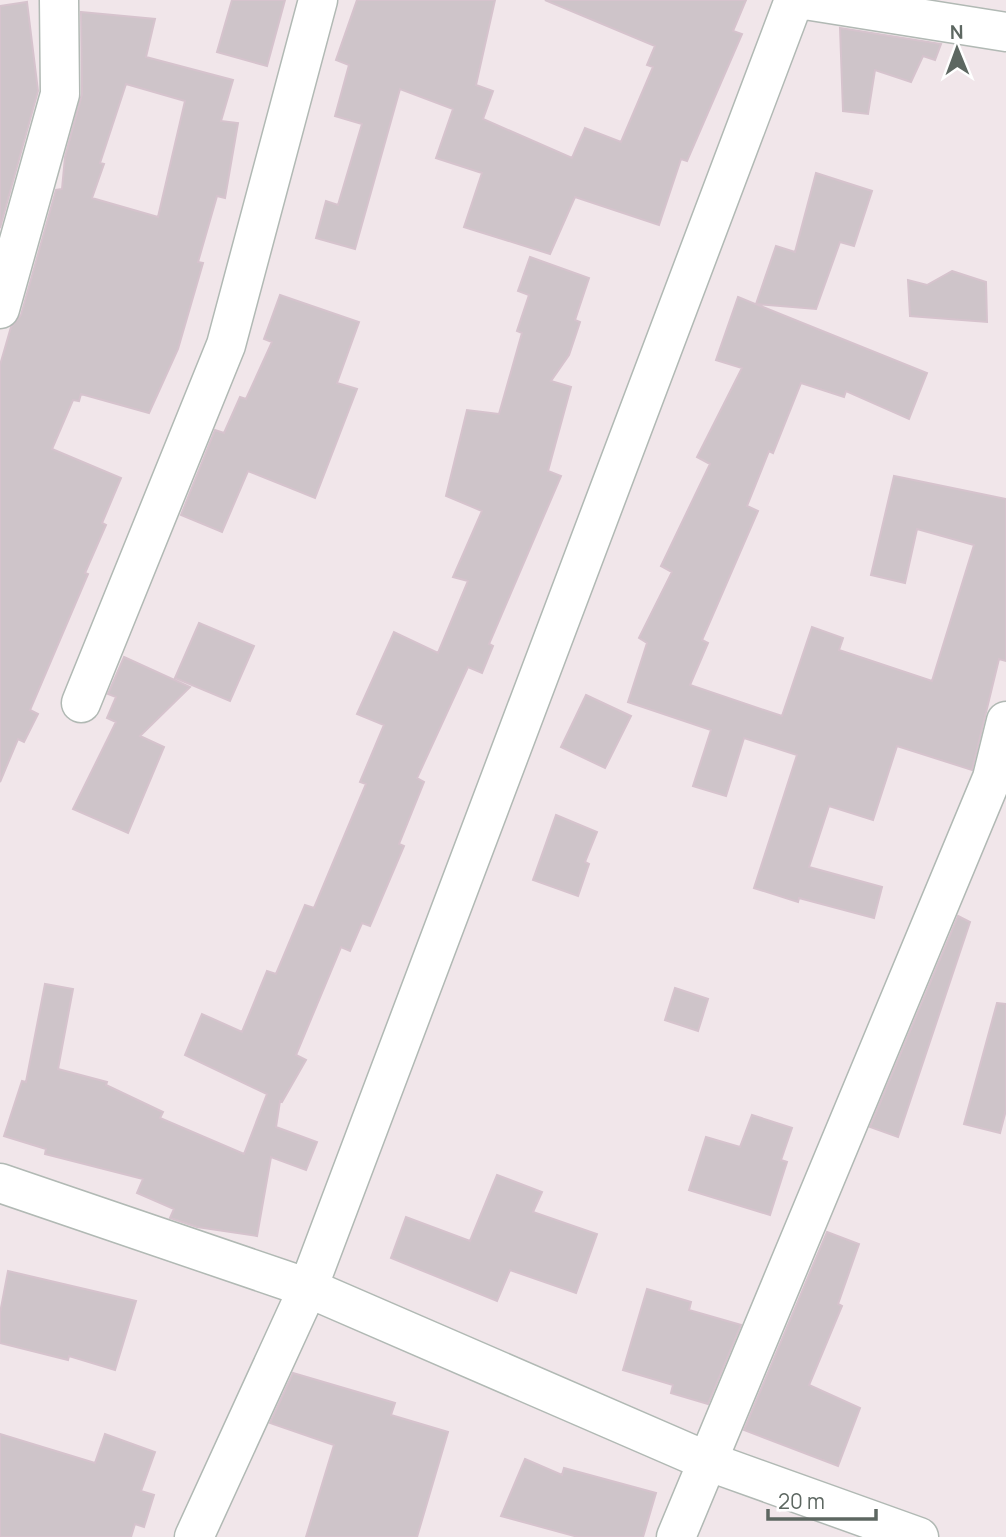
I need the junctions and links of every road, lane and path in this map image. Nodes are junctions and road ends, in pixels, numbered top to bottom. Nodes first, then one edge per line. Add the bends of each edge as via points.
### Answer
1 (59, 0) edge
2 (317, 0) edge
3 (794, 0) edge
4 (805, 0) edge
5 (1006, 32) edge
6 (0, 309) edge
7 (81, 703) dead end
8 (1006, 721) edge
9 (999, 780) edge
10 (0, 1183) edge
11 (308, 1288) junction
12 (707, 1461) junction
13 (194, 1537) edge
14 (676, 1537) edge
15 (919, 1537) edge

1 - 6 street via 60,94
2 - 7 street via 226,345
3 - 11 street
4 - 5 street
8 - 9 street
9 - 12 street
10 - 11 street
11 - 12 street
11 - 13 street
12 - 14 street
12 - 15 street

